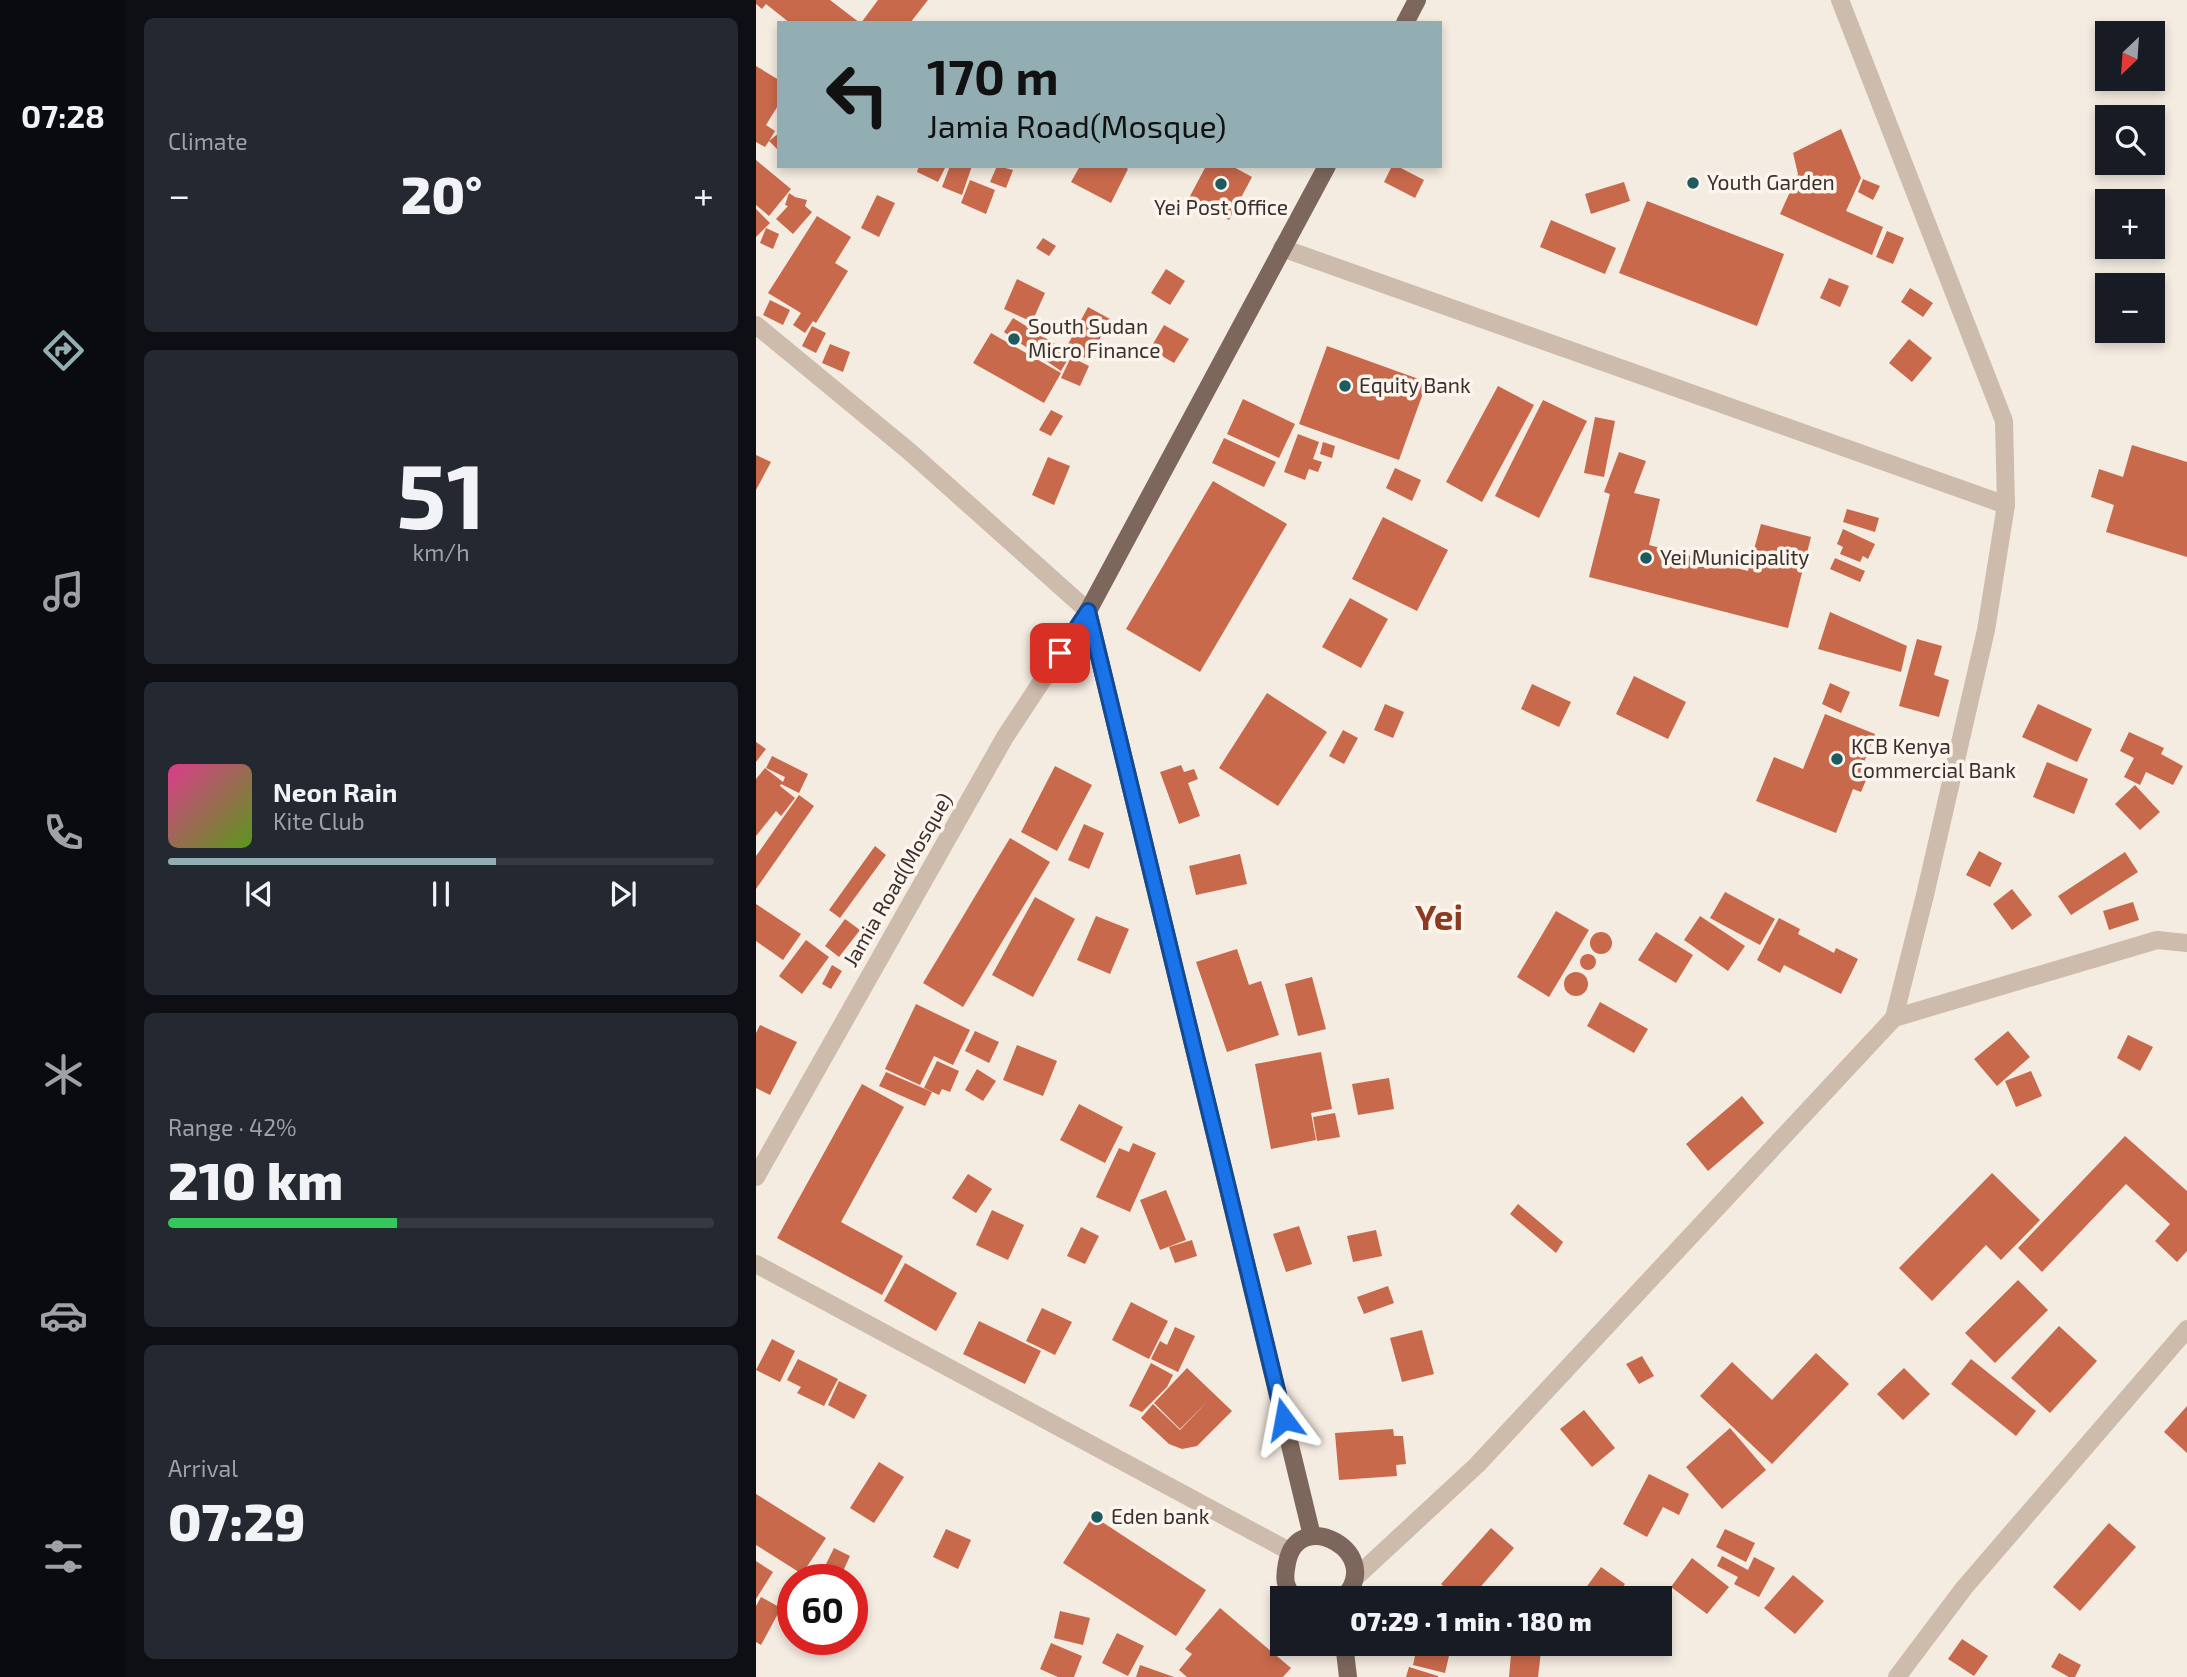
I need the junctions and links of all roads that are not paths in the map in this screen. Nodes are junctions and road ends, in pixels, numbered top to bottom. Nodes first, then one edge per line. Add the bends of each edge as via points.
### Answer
1 (1417, 0) edge
2 (1840, 0) edge
3 (1406, 21) edge
4 (1325, 168) edge
5 (1282, 248) junction
6 (756, 325) edge
7 (2006, 505) junction
8 (1088, 611) junction
9 (2187, 943) edge
10 (1894, 1018) junction
11 (756, 1177) edge
12 (756, 1265) edge
13 (2187, 1329) edge
14 (1312, 1536) junction
15 (1289, 1551) junction
16 (1354, 1579) junction
17 (1286, 1586) edge
18 (1351, 1586) edge
19 (1346, 1656) edge
20 (1348, 1677) edge
21 (1897, 1677) edge

1 - 3 main road
2 - 7 street via 2004,421
4 - 5 main road
5 - 7 street
5 - 8 main road
6 - 8 street via 910,452
7 - 10 street via 1986,629
8 - 11 street, Jamia Road(Mosque) via 1005,737
8 - 14 main road
9 - 10 street via 2157,940
10 - 16 street via 1478,1465
12 - 15 street
13 - 21 street via 1964,1588
14 - 15 main road
14 - 16 main road via 1339,1542 1349,1552
15 - 17 main road
16 - 18 main road
19 - 20 main road

